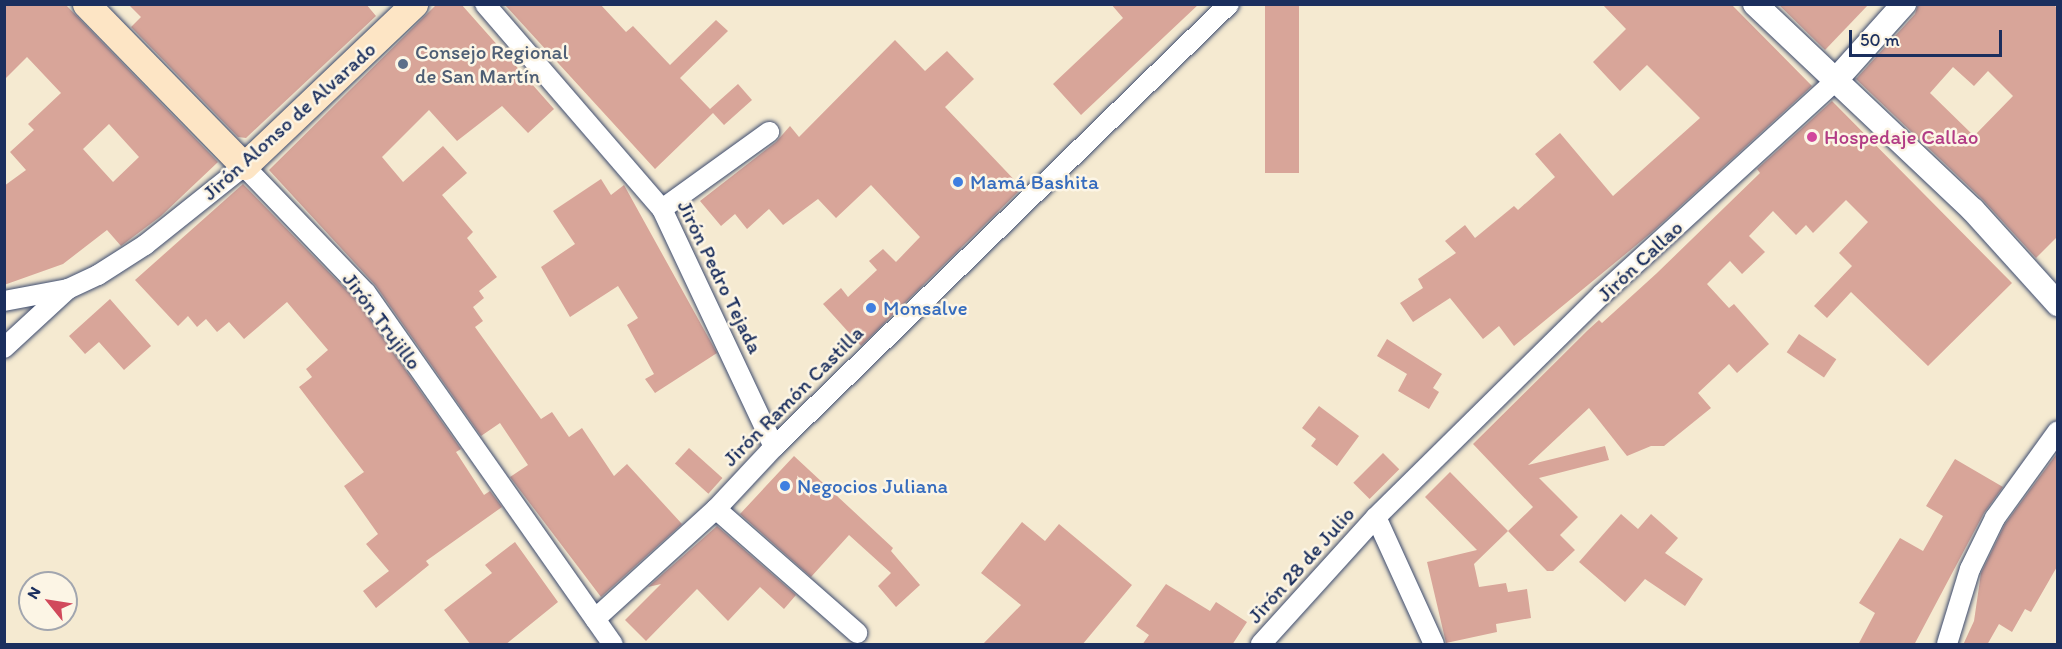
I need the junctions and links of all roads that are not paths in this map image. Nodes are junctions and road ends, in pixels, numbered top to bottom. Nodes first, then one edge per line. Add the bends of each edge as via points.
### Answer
1 (86, 4) edge
2 (414, 4) edge
3 (485, 4) edge
4 (1229, 4) edge
5 (1755, 4) edge
6 (1904, 4) edge
7 (1834, 82) junction
8 (769, 132) dead end
9 (244, 166) junction
10 (662, 209) junction
11 (68, 289) junction
12 (4, 301) edge
13 (2058, 304) edge
14 (4, 348) edge
15 (2058, 431) edge
16 (774, 447) junction
17 (716, 509) junction
18 (1376, 518) junction
19 (595, 619) junction
20 (857, 633) dead end
21 (613, 645) edge
22 (1261, 645) edge
23 (1434, 645) edge
24 (1947, 645) edge

1 - 9 main road, Jirón Trujillo
2 - 9 main road, Jirón Alonso de Alvarado
3 - 10 street, Jirón Pedro Tejada
4 - 16 street, Jirón Ramón Castilla
5 - 7 street
6 - 7 street, Jirón Callao
7 - 13 street via 1973,210
7 - 18 street, Jirón Callao via 1602,296
8 - 10 street
9 - 11 street, Jirón Alonso de Alvarado via 145,245
9 - 19 street, Jirón Trujillo via 366,294
10 - 16 street, Jirón Pedro Tejada
11 - 12 street, Jirón Alonso de Alvarado
11 - 14 street, Jirón Alonso de Alvarado
15 - 24 street via 1995,518 1970,570
16 - 17 street, Jirón Ramón Castilla
17 - 19 street, Jirón Ramón Castilla
17 - 20 street
18 - 22 street, Jirón 28 de Julio
18 - 23 street
19 - 21 street, Jirón Trujillo

